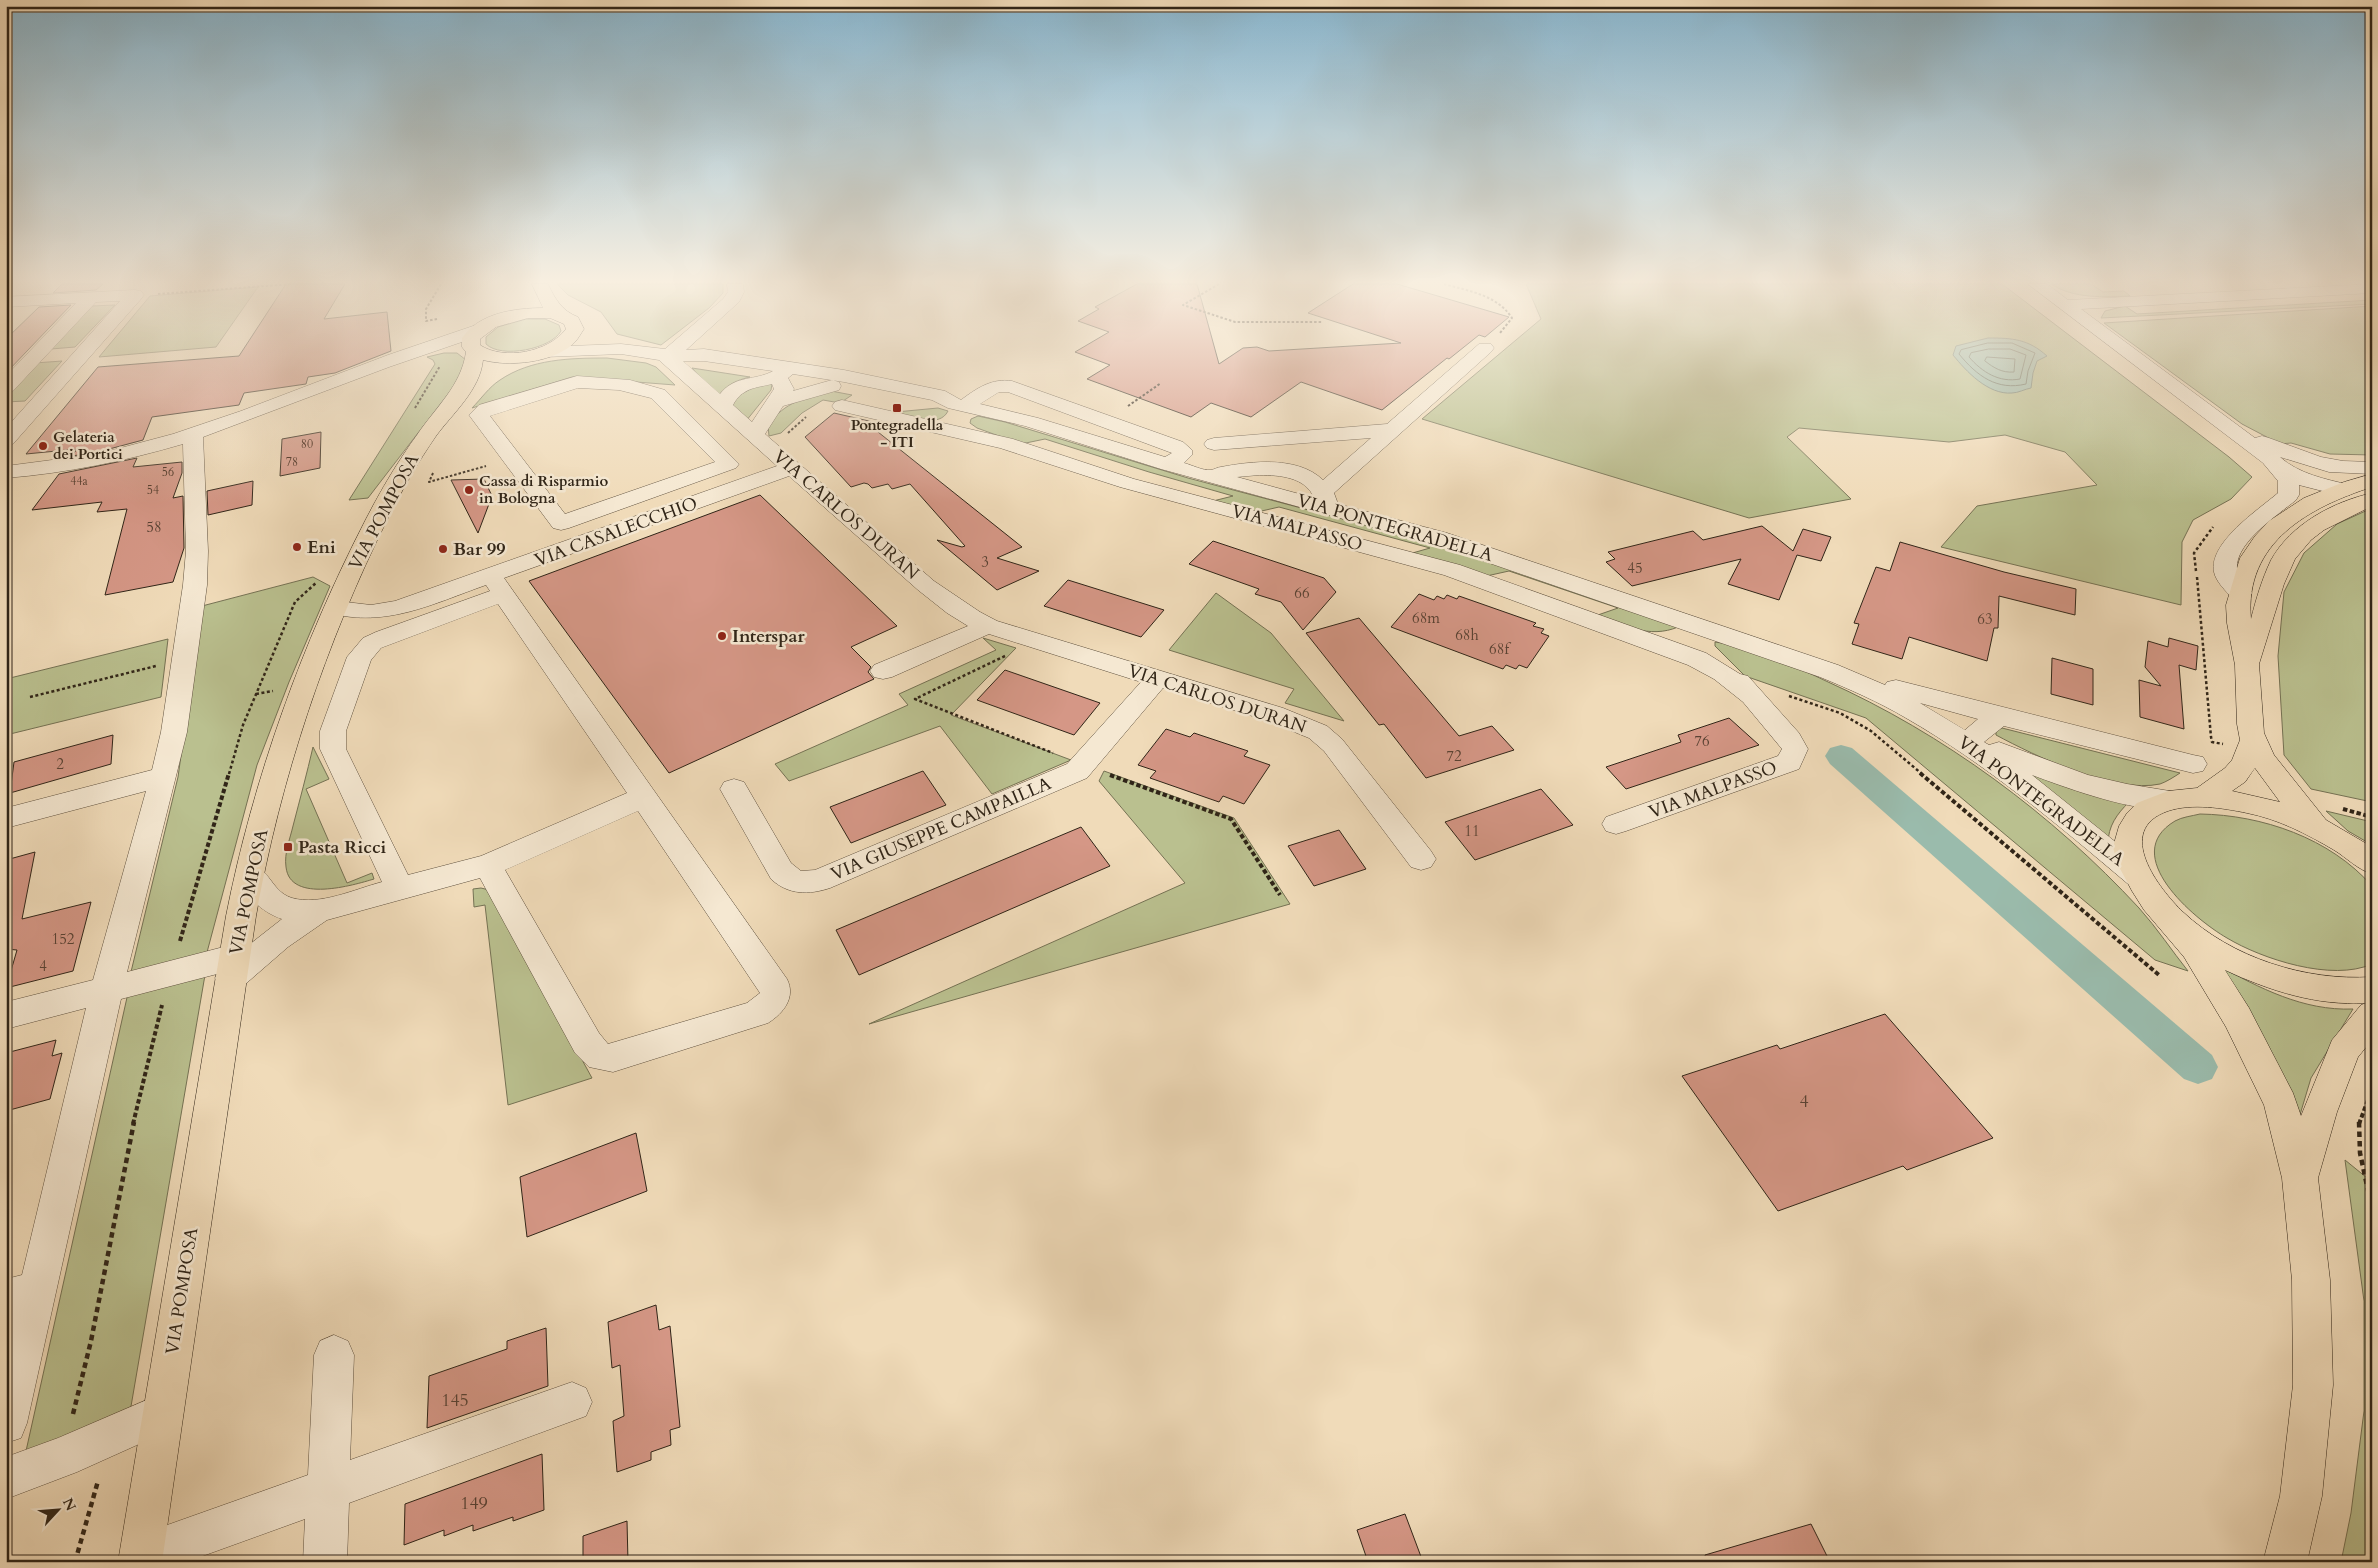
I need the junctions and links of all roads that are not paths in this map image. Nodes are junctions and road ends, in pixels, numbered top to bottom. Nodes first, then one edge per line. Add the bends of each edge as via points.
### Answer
1 (35, 357) edge
2 (80, 357) edge
3 (400, 357) edge
4 (475, 357) edge
5 (496, 357) edge
6 (510, 357) edge
7 (524, 357) edge
8 (670, 357) edge
9 (671, 357) edge
10 (1475, 357) edge
11 (2136, 357) edge
12 (784, 372) junction
13 (832, 386) junction
14 (6, 387) edge
15 (777, 402) junction
16 (842, 406) dead end
17 (448, 407) junction
18 (722, 407) junction
19 (966, 407) junction
20 (32, 410) junction
21 (6, 413) edge
22 (1104, 422) junction
23 (1392, 430) junction
24 (948, 431) junction
25 (193, 434) junction
26 (754, 436) junction
27 (1080, 437) junction
28 (6, 440) edge
29 (1214, 444) dead end
30 (2282, 460) junction
31 (1168, 464) junction
32 (791, 468) junction
33 (2372, 468) edge
34 (6, 472) edge
35 (660, 488) junction
36 (2342, 490) junction
37 (2369, 493) edge
38 (635, 497) junction
39 (1325, 499) junction
40 (679, 509) junction
41 (654, 518) junction
42 (497, 585) junction
43 (2240, 593) junction
44 (445, 604) junction
45 (336, 608) junction
46 (988, 626) junction
47 (1705, 628) junction
48 (1641, 638) junction
49 (2247, 664) junction
50 (883, 671) dead end
51 (1829, 671) junction
52 (1157, 679) junction
53 (1745, 689) junction
54 (1999, 716) junction
55 (1943, 727) junction
56 (1970, 739) junction
57 (2253, 740) junction
58 (2192, 764) dead end
59 (164, 777) junction
60 (734, 788) dead end
61 (644, 797) junction
62 (2204, 797) junction
63 (2172, 800) junction
64 (6, 818) edge
65 (1616, 824) dead end
66 (2316, 827) junction
67 (1421, 860) dead end
68 (2370, 860) edge
69 (488, 865) junction
70 (250, 876) junction
71 (400, 889) junction
72 (2146, 889) junction
73 (318, 911) junction
74 (233, 967) junction
75 (107, 989) junction
76 (2372, 990) edge
77 (2372, 1015) edge
78 (6, 1016) edge
79 (2300, 1178) junction
80 (22, 1294) edge
81 (334, 1355) dead end
82 (572, 1402) dead end
83 (163, 1413) junction
84 (6, 1423) edge
85 (6, 1478) edge
86 (329, 1489) junction
87 (140, 1559) edge
88 (325, 1562) edge
89 (2285, 1562) edge

1 - 14 street
2 - 20 street
3 - 25 street
4 - 17 main road, VIA POMPOSA via 468,380
5 - 6 main road, VIA POMPOSA
7 - 17 main road, VIA POMPOSA
8 - 18 street, VIA CARLOS DURAN
9 - 12 street, VIA PONTEGRADELLA via 686,364
10 - 23 street
11 - 30 street via 2213,415
12 - 13 street, VIA PONTEGRADELLA
12 - 15 street via 784,389
12 - 18 street via 733,390
12 - 19 street, VIA PONTEGRADELLA via 938,395
13 - 15 street
13 - 19 street, VIA PONTEGRADELLA via 910,407
15 - 26 street
16 - 24 street, VIA MALPASSO
17 - 45 main road, VIA POMPOSA via 386,502
18 - 26 street, VIA CARLOS DURAN
19 - 22 street via 992,386 1002,384
19 - 24 street
19 - 27 street, VIA PONTEGRADELLA
20 - 21 street
20 - 28 street
22 - 27 street
22 - 31 street via 1182,450 1182,455
23 - 29 street
23 - 39 street
24 - 48 street, VIA MALPASSO via 1006,444 1126,483 1452,570
25 - 34 street via 104,458
25 - 59 street via 195,585 174,732
26 - 32 street, VIA CARLOS DURAN
27 - 31 street, VIA PONTEGRADELLA
30 - 33 street
30 - 36 street via 2309,482
30 - 43 street via 2289,481 2288,495 2246,531 2225,564 2226,574
31 - 39 street, VIA PONTEGRADELLA
32 - 40 street, VIA CASALECCHIO
32 - 46 street, VIA CARLOS DURAN via 940,596 970,618
35 - 38 street
35 - 38 street via 729,464 658,394 646,389 577,382 481,412 480,415 562,523
35 - 40 street
36 - 37 main road
36 - 43 main road via 2299,510 2269,532 2250,559
37 - 49 main road via 2307,531 2284,557 2258,640
38 - 41 street
39 - 47 street, VIA PONTEGRADELLA
40 - 41 street, VIA CASALECCHIO
41 - 42 street, VIA CASALECCHIO
42 - 44 street, VIA CASALECCHIO
42 - 61 street
43 - 49 main road via 2240,632
44 - 45 street via 364,612
44 - 71 street via 364,649 333,731 333,749
45 - 70 main road, VIA POMPOSA via 292,723
46 - 50 street
46 - 52 street, VIA CARLOS DURAN
47 - 48 street, VIA MALPASSO via 1675,637
47 - 51 street, VIA PONTEGRADELLA
47 - 53 street, VIA MALPASSO via 1702,634 1705,644
48 - 53 street, VIA MALPASSO via 1714,667
49 - 57 main road
51 - 54 street, VIA PONTEGRADELLA
51 - 55 street, VIA PONTEGRADELLA via 1881,692
52 - 60 street, VIA GIUSEPPE CAMPAILLA via 1077,770 820,880 808,883 788,878 781,871
52 - 67 street, VIA CARLOS DURAN via 1274,714 1318,732 1332,745
53 - 65 street, VIA MALPASSO via 1793,744 1794,753 1789,762
54 - 56 street, VIA PONTEGRADELLA
54 - 58 street, VIA PONTEGRADELLA
55 - 56 street, VIA PONTEGRADELLA
55 - 72 street, VIA PONTEGRADELLA via 2015,776
56 - 63 street, VIA PONTEGRADELLA via 2071,781 2142,798
57 - 62 main road via 2244,764
57 - 66 main road
59 - 64 street
59 - 75 street
61 - 69 street
61 - 69 street via 776,988 776,994 767,1007 757,1013 630,1052 602,1058 596,1055
62 - 63 main road, VIA PONTEGRADELLA
62 - 66 main road, VIA PONTEGRADELLA via 2265,807
63 - 72 main road, VIA PONTEGRADELLA via 2154,805 2134,820 2128,842 2132,867
66 - 68 main road, VIA PONTEGRADELLA
69 - 71 street
70 - 73 street via 277,905 288,910
70 - 74 main road, VIA POMPOSA
71 - 73 street
72 - 76 main road, VIA PONTEGRADELLA via 2183,928 2216,951 2250,968 2309,988 2356,992
72 - 79 main road via 2196,948 2238,1018 2281,1104
73 - 74 street
74 - 75 street via 170,972
74 - 83 main road, VIA POMPOSA
75 - 78 street
75 - 80 street
77 - 79 main road via 2344,1050 2320,1112
79 - 89 main road via 2311,1280 2313,1385 2301,1496
80 - 84 street
81 - 86 street
82 - 86 street, VIA POMPOSA
83 - 85 street
83 - 87 main road, VIA POMPOSA
86 - 87 street, VIA POMPOSA
86 - 88 street

